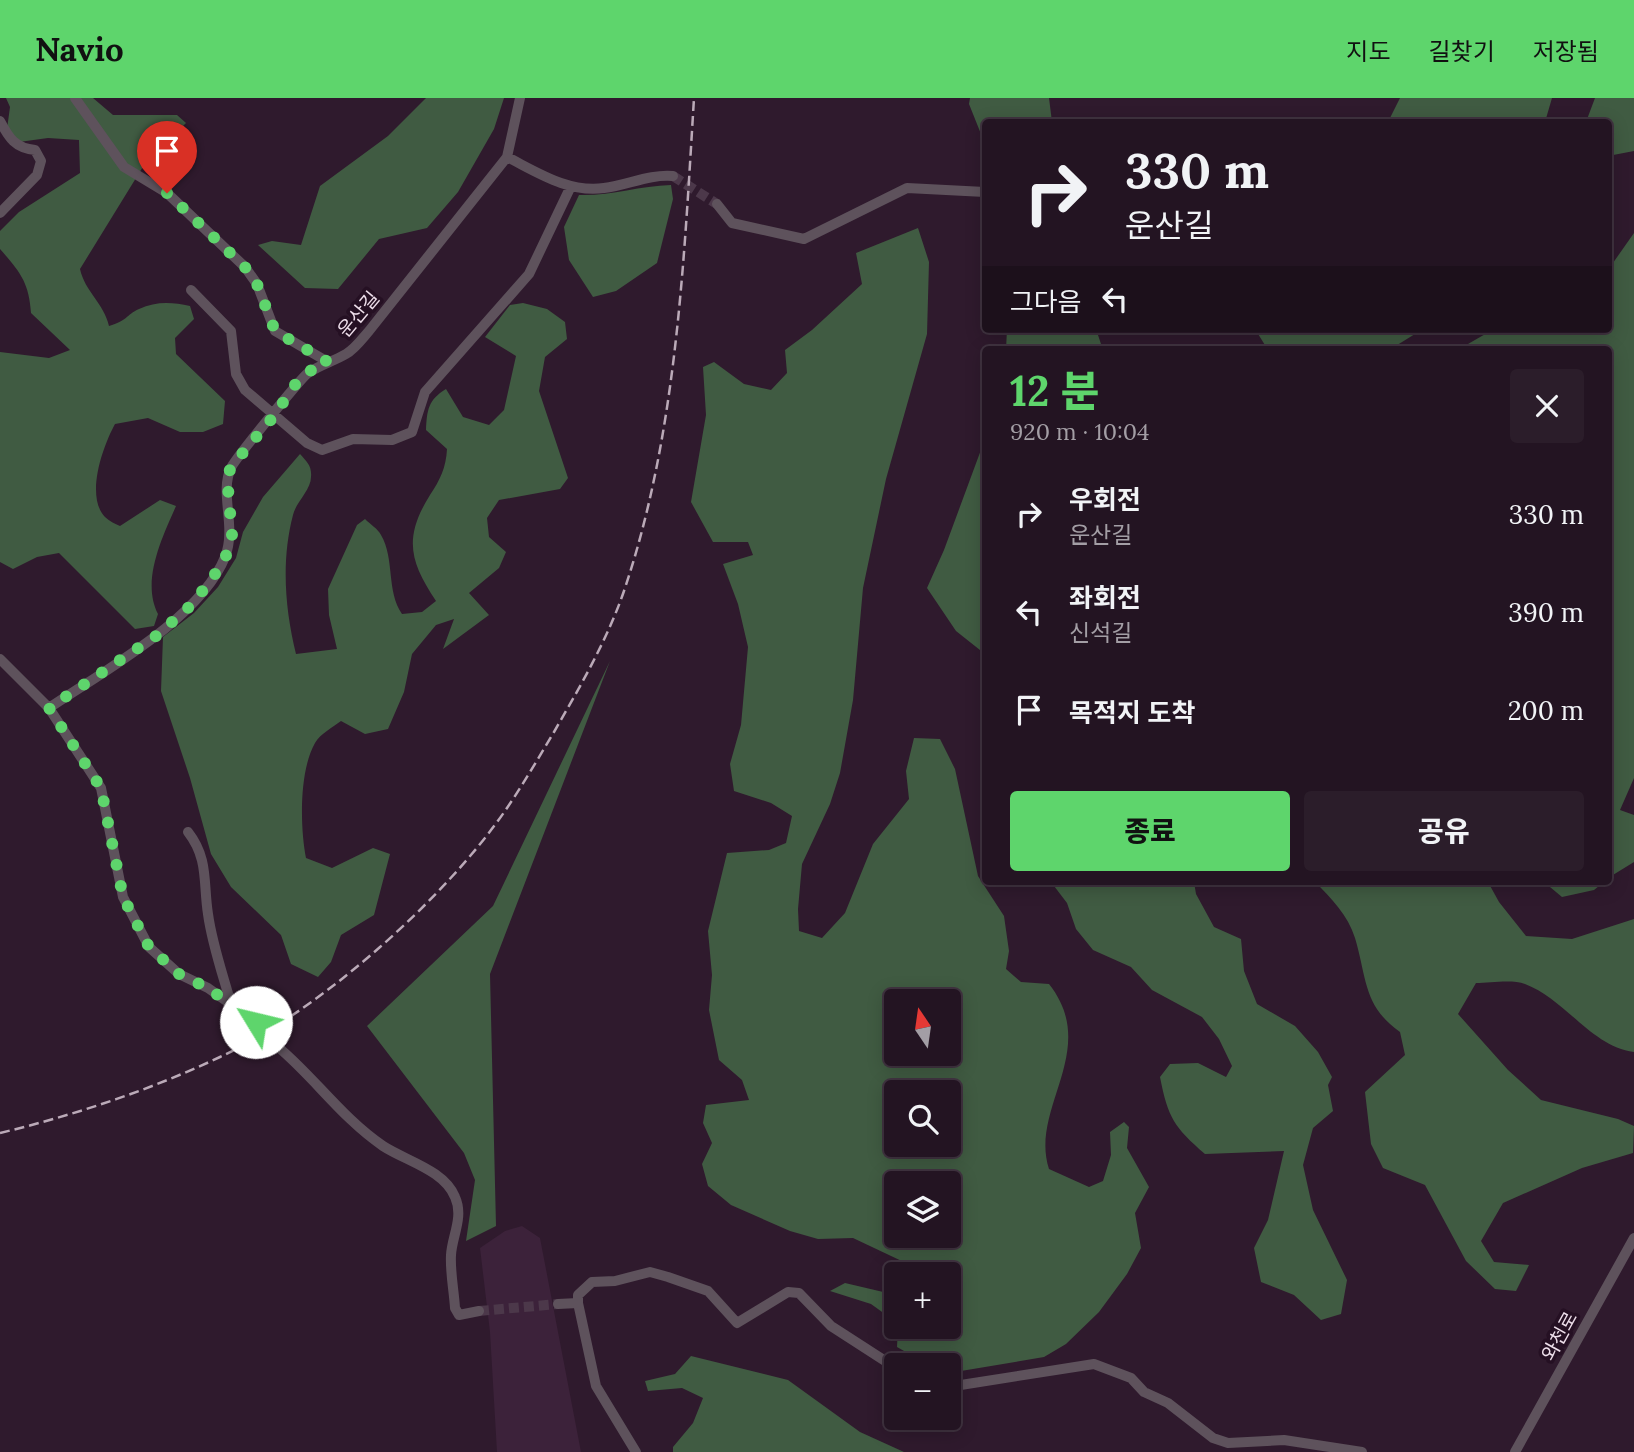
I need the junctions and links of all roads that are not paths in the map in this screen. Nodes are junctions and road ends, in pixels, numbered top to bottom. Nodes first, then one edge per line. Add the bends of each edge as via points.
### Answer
1 (75, 98) edge
2 (520, 98) edge
3 (0, 121) edge
4 (507, 157) junction
5 (673, 176) tunnel mouth
6 (571, 186) junction
7 (982, 192) edge
8 (717, 204) tunnel mouth
9 (0, 213) edge
10 (191, 290) dead end
11 (328, 362) junction
12 (274, 416) junction
13 (0, 659) edge
14 (49, 708) junction
15 (188, 832) dead end
16 (231, 1004) junction
17 (256, 1022) tunnel mouth
18 (278, 1047) tunnel mouth
19 (1634, 1238) edge
20 (578, 1303) junction
21 (558, 1304) tunnel mouth
22 (479, 1311) tunnel mouth
23 (884, 1360) edge
24 (961, 1385) edge
25 (636, 1452) edge
26 (1362, 1452) edge
27 (1515, 1452) edge

1 - 11 street via 124,167 167,193 245,267 257,284 275,331
2 - 4 street, 운산길
3 - 9 street via 8,138 22,149 35,150 41,161 37,175
4 - 6 street
4 - 11 street, 운산길 via 369,331 349,352
5 - 6 street via 656,175 600,189
6 - 12 street via 529,274 425,392 412,432 392,440 353,439 322,450
7 - 8 street via 907,188 804,239 732,223
10 - 12 street via 231,331 239,381 252,399
11 - 12 street, 운산길 via 300,380
12 - 14 street, 운산길 via 230,468 232,535 225,559 209,583 156,636
13 - 14 street
14 - 16 street via 101,788 123,897 149,947 179,974
15 - 16 street via 205,863 208,915
16 - 17 street
18 - 22 street via 344,1116 406,1160 438,1175 450,1188 458,1210 450,1258 455,1308 459,1315
19 - 27 street, 와천로
20 - 21 street
20 - 23 street via 578,1295 592,1282 650,1272 708,1291 737,1323 788,1292 799,1293 831,1326
20 - 25 street via 596,1386
24 - 26 street via 1094,1364 1131,1378 1144,1392 1168,1403 1213,1438 1228,1443 1284,1440

